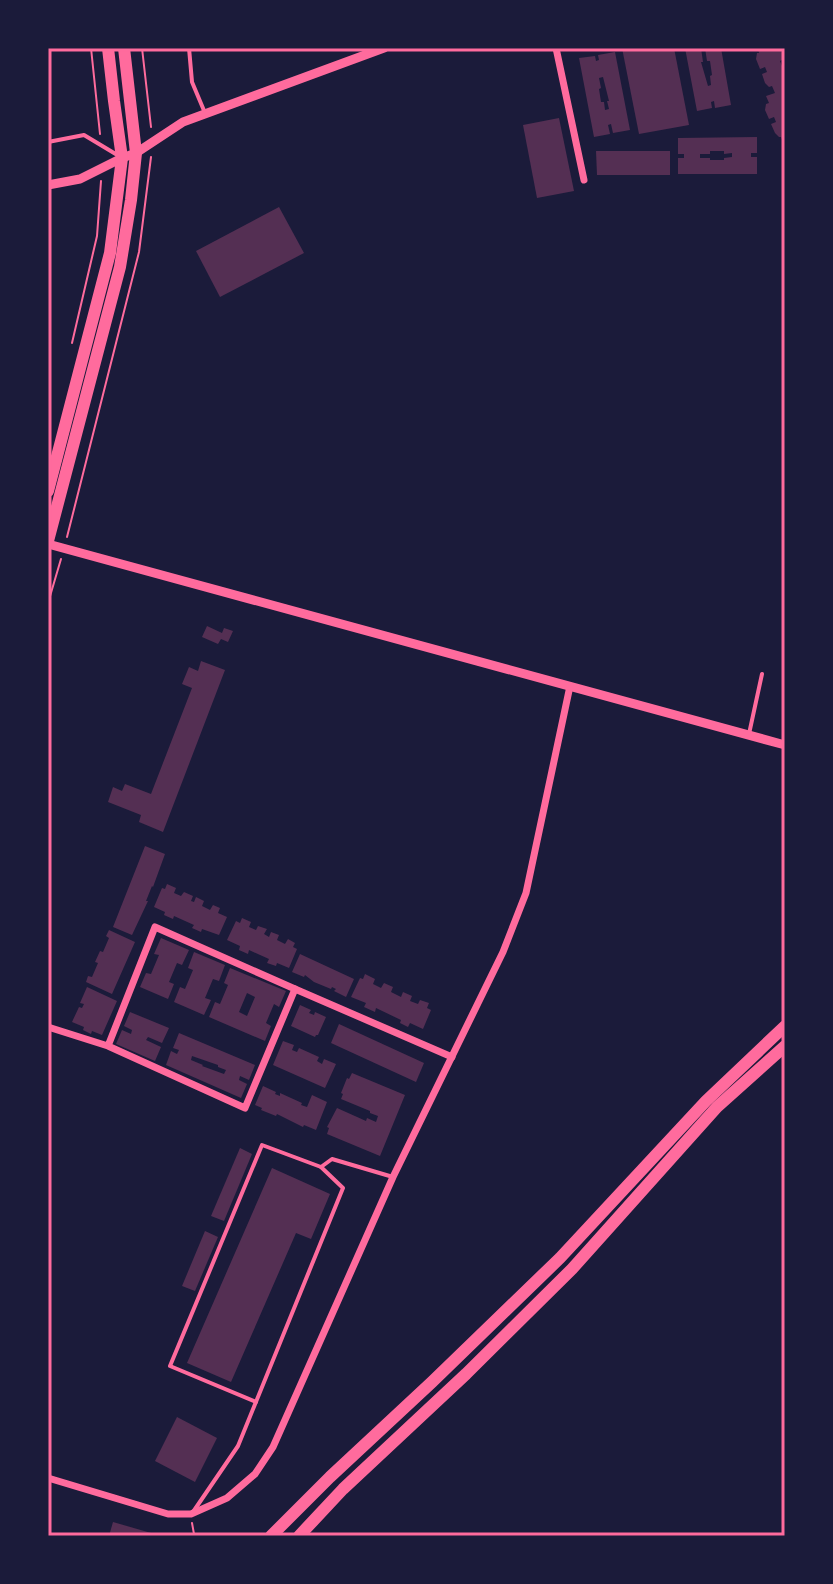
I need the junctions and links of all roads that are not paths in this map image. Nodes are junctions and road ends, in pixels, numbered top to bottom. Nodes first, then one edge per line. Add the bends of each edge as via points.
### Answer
1 (108, 48) edge
2 (124, 48) edge
3 (189, 48) edge
4 (384, 48) edge
5 (556, 48) edge
6 (205, 113) junction
7 (48, 142) edge
8 (136, 153) junction
9 (122, 158) junction
10 (584, 180) dead end
11 (48, 185) edge
12 (48, 491) edge
13 (48, 543) edge
14 (762, 674) dead end
15 (570, 686) junction
16 (748, 735) junction
17 (785, 745) edge
18 (295, 989) junction
19 (785, 1026) edge
20 (48, 1027) edge
21 (108, 1046) junction
22 (785, 1046) edge
23 (452, 1057) junction
24 (321, 1167) junction
25 (393, 1177) junction
26 (256, 1402) junction
27 (48, 1478) edge
28 (191, 1514) junction
29 (272, 1535) edge
30 (299, 1536) edge

1 - 9 main road
2 - 8 main road
3 - 6 lane via 192,82
4 - 6 street
5 - 10 street
6 - 8 street
7 - 9 lane via 84,135
8 - 9 street
8 - 13 main road via 120,267
9 - 11 street via 80,179
9 - 12 main road via 110,253
13 - 15 street
14 - 16 lane
15 - 16 street
15 - 23 street via 526,893
16 - 17 street
18 - 21 street via 245,1108
18 - 21 street via 155,927
18 - 23 street
19 - 29 main road via 706,1101 560,1258
20 - 21 street
22 - 30 main road via 717,1107 572,1269
23 - 25 street
24 - 25 lane via 332,1159
24 - 26 lane via 343,1188
24 - 26 lane via 262,1145 170,1366
25 - 28 street via 273,1447 255,1474 227,1498
26 - 28 lane via 238,1446
27 - 28 street via 168,1514

